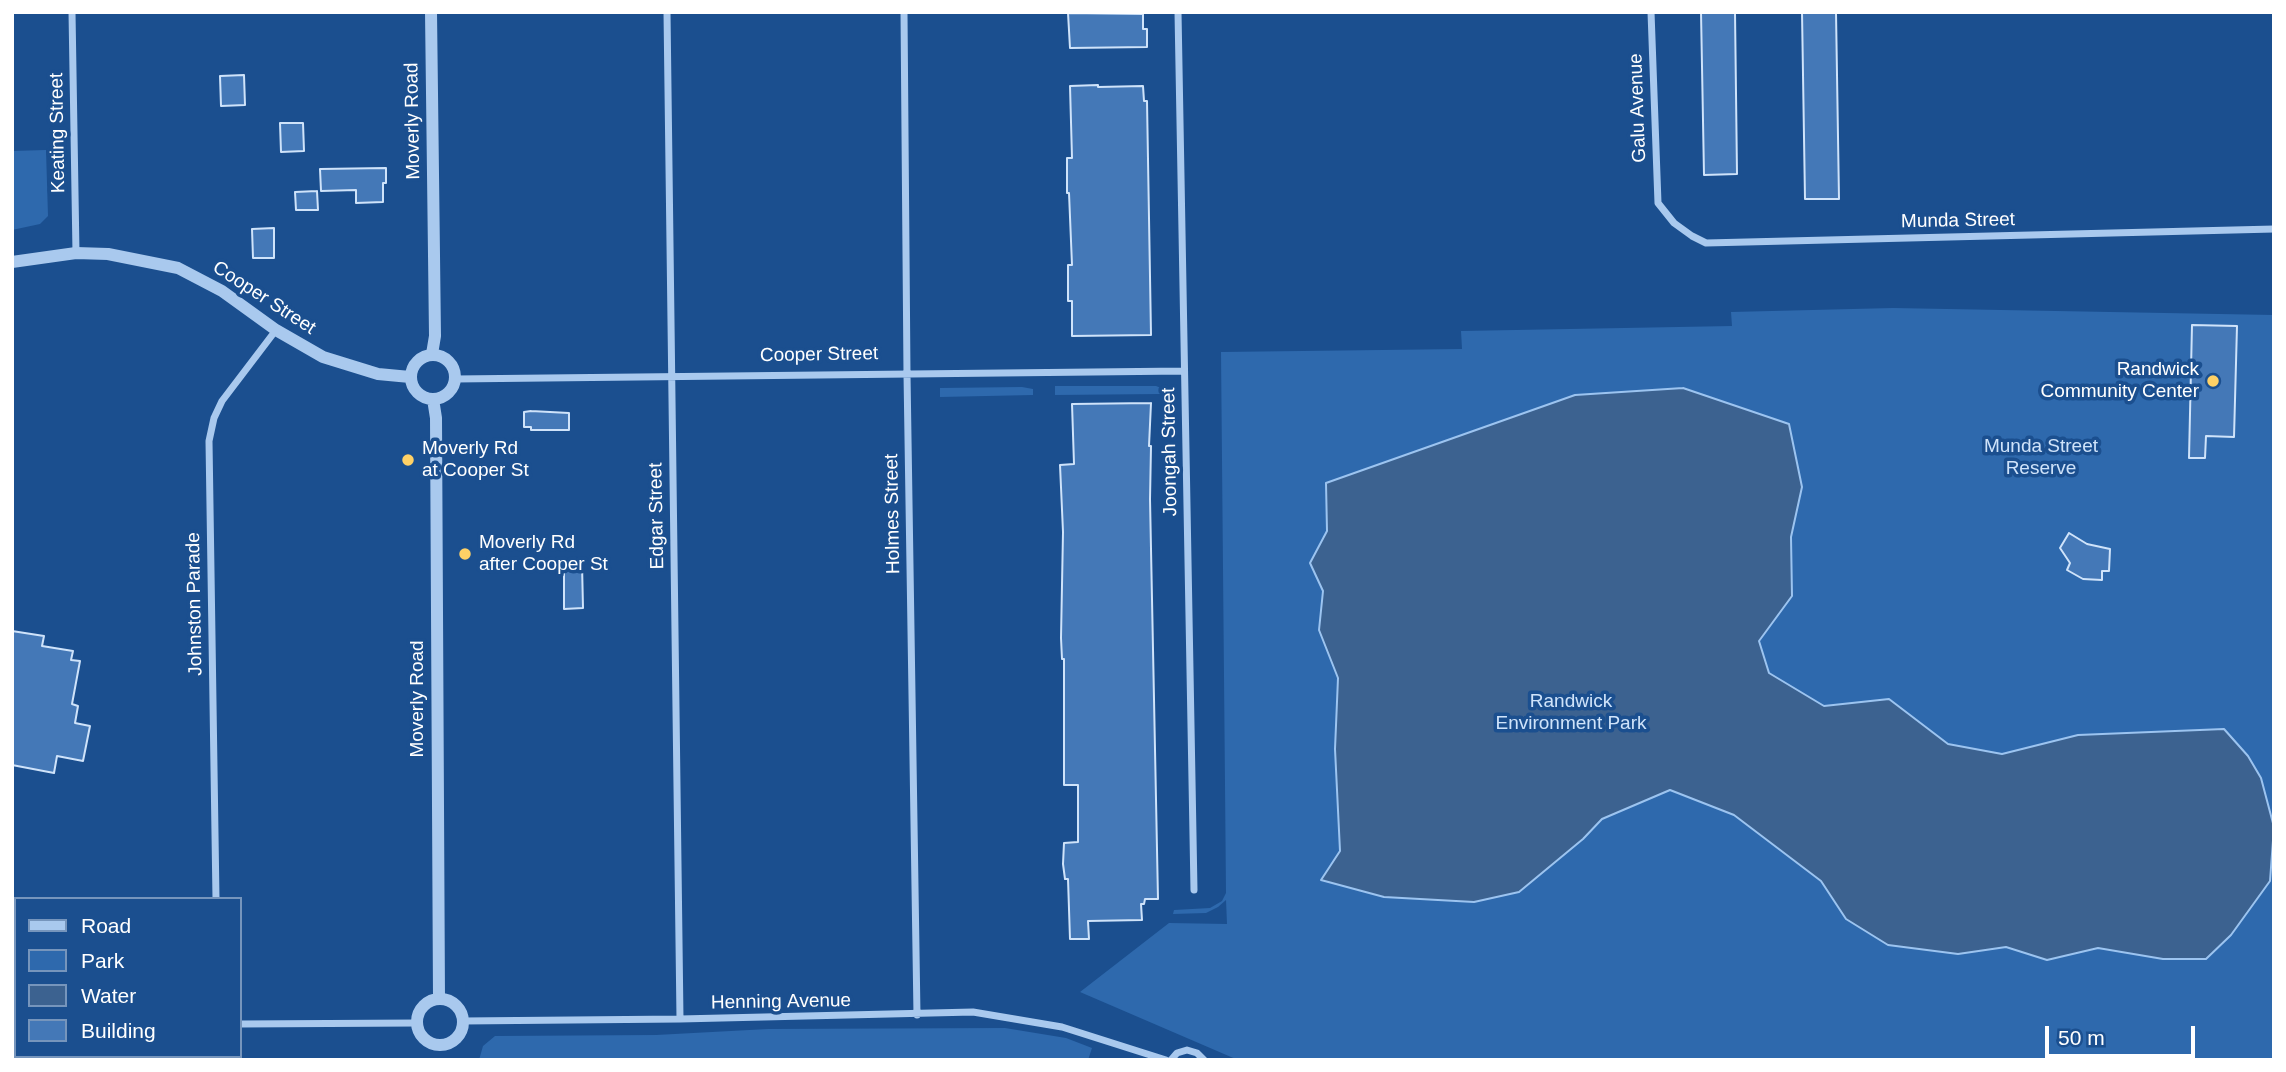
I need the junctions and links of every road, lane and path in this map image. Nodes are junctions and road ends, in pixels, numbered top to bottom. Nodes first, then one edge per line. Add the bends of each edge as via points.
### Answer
1 (72, 12) edge
2 (431, 12) edge
3 (667, 12) edge
4 (904, 12) edge
5 (1178, 12) edge
6 (1651, 12) edge
7 (1658, 203) joint
8 (2274, 229) edge
9 (76, 253) junction
10 (12, 262) edge
11 (276, 330) junction
12 (432, 354) junction
13 (1184, 370) junction
14 (907, 374) junction
15 (671, 376) junction
16 (410, 377) junction
17 (455, 379) junction
18 (433, 399) junction
19 (1194, 890) dead end
20 (216, 897) edge
21 (439, 999) junction
22 (917, 1015) junction
23 (680, 1019) junction
24 (463, 1021) junction
25 (417, 1023) junction
26 (242, 1024) edge
27 (440, 1045) junction
28 (441, 1060) edge
29 (1166, 1060) edge
30 (1171, 1060) edge
31 (1204, 1060) edge

1 - 9 street, Keating Street
2 - 12 street, Moverly Road
3 - 15 street, Edgar Street
4 - 14 street, Holmes Street
5 - 13 street, Joongah Street
6 - 7 street, Galu Avenue
7 - 8 street, Munda Street via 1674,223 1706,243
9 - 10 street, Cooper Street
9 - 11 street, Cooper Street via 133,257 178,268 222,291
11 - 16 street, Cooper Street via 337,362 378,374
11 - 20 street, Johnston Parade via 222,401 209,441
12 - 16 street via 419,359
12 - 17 street via 449,362
13 - 14 street, Cooper Street
13 - 19 street, Joongah Street
14 - 15 street, Cooper Street
14 - 22 street, Holmes Street
15 - 17 street, Cooper Street
15 - 23 street, Edgar Street
16 - 18 street via 415,390
17 - 18 street via 450,391
18 - 21 street, Moverly Road
21 - 24 street via 453,1003
21 - 25 street via 421,1009
22 - 23 street, Henning Avenue
22 - 29 street, Henning Avenue via 973,1012 1023,1018
23 - 24 street, Henning Avenue
24 - 27 street via 459,1035
25 - 26 street
25 - 27 street via 427,1041
27 - 28 street
30 - 31 street via 1187,1050

